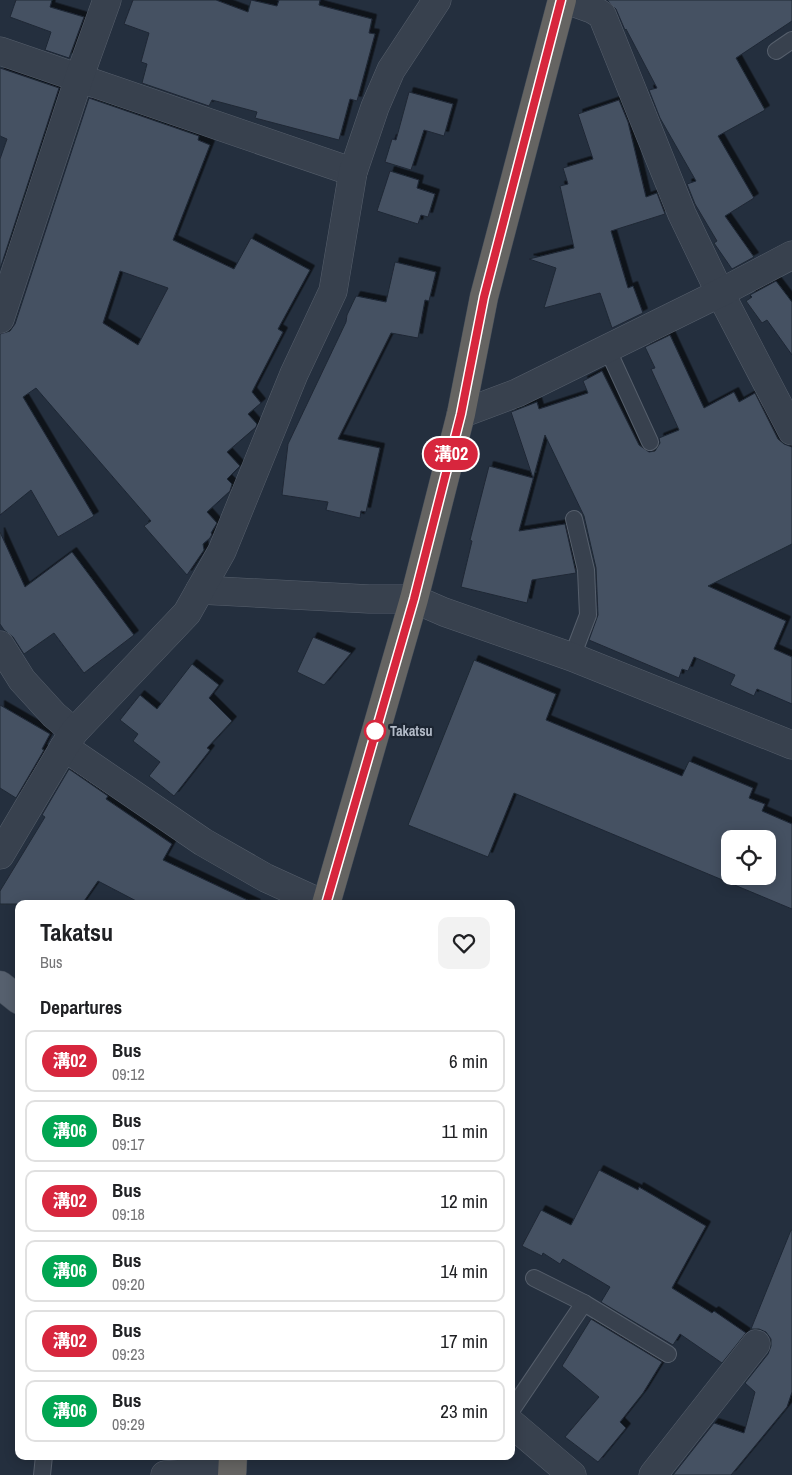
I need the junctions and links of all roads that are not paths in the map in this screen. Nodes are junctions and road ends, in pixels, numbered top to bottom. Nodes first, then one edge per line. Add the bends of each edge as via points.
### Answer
1 (107, 0) edge
2 (437, 0) edge
3 (562, 0) edge
4 (566, 0) edge
5 (792, 40) edge
6 (776, 50) dead end
7 (0, 52) edge
8 (79, 78) junction
9 (353, 172) junction
10 (790, 260) edge
11 (720, 293) junction
12 (0, 319) edge
13 (607, 348) junction
14 (461, 414) junction
15 (792, 431) edge
16 (650, 442) dead end
17 (574, 519) dead end
18 (200, 590) junction
19 (414, 599) junction
20 (0, 645) edge
21 (572, 657) junction
22 (69, 739) junction
23 (792, 745) edge
24 (0, 855) edge
25 (315, 900) edge
26 (325, 900) edge
27 (0, 985) edge
28 (15, 997) edge
29 (534, 1278) dead end
30 (584, 1303) junction
31 (756, 1344) dead end
32 (668, 1354) dead end
33 (515, 1406) edge
34 (515, 1426) edge
35 (44, 1460) edge
36 (233, 1467) edge
37 (42, 1475) edge
38 (165, 1475) edge
39 (572, 1475) edge
40 (653, 1475) edge

1 - 8 street
2 - 9 street via 391,70
3 - 14 highway via 484,297
4 - 11 street via 602,15 682,214
5 - 6 lane
7 - 8 street
8 - 9 street
8 - 12 street
9 - 18 street via 333,292 294,374 222,551
10 - 11 street
11 - 13 street
11 - 15 street
13 - 14 street via 517,393
13 - 16 lane
14 - 19 highway
17 - 21 lane via 586,570 588,615
18 - 19 street
18 - 22 street via 187,612
19 - 21 street
19 - 26 highway
20 - 22 street via 22,680 54,715
21 - 23 street
22 - 24 street
22 - 25 street via 203,842 266,878
27 - 28 main road
29 - 30 lane
30 - 32 lane
30 - 33 lane
31 - 40 street
34 - 39 street
35 - 37 lane
36 - 38 street

